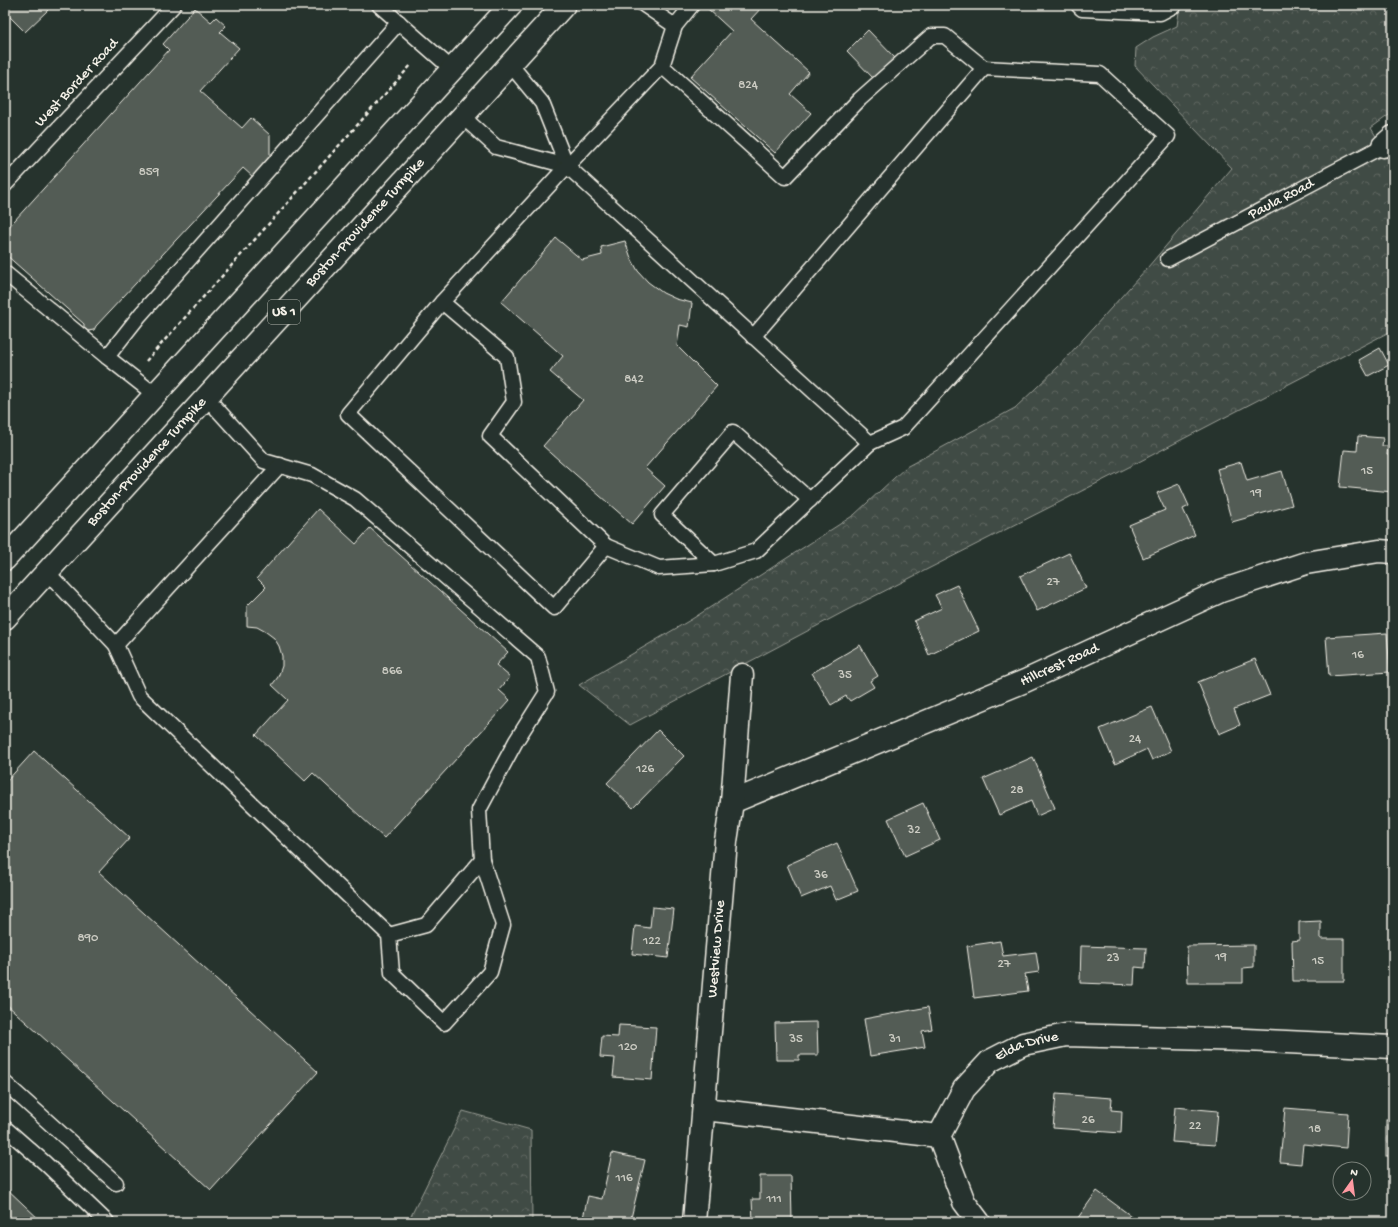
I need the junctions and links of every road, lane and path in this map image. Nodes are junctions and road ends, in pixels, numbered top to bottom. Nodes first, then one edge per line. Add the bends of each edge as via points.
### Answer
1 (174, 5) edge
2 (379, 5) edge
3 (511, 5) edge
4 (564, 5) edge
5 (644, 5) edge
6 (692, 5) edge
7 (1078, 5) edge
8 (1175, 5) edge
9 (399, 22) junction
10 (675, 26) junction
11 (427, 47) junction
12 (510, 64) junction
13 (662, 66) junction
14 (984, 68) junction
15 (452, 69) junction
16 (462, 116) junction
17 (1388, 142) edge
18 (567, 166) junction
19 (5, 185) edge
20 (1168, 259) dead end
21 (5, 273) edge
22 (442, 302) junction
23 (753, 337) junction
24 (107, 356) junction
25 (132, 376) junction
26 (154, 394) junction
27 (206, 397) junction
28 (870, 443) junction
29 (280, 465) junction
30 (810, 500) junction
31 (606, 546) junction
32 (1393, 552) edge
33 (5, 559) edge
34 (714, 564) junction
35 (47, 572) junction
36 (5, 618) edge
37 (116, 645) junction
38 (742, 676) dead end
39 (732, 802) junction
40 (482, 860) junction
41 (389, 935) junction
42 (1393, 1047) edge
43 (5, 1083) edge
44 (704, 1109) junction
45 (5, 1128) edge
46 (939, 1136) junction
47 (116, 1183) dead end
48 (107, 1222) edge
49 (694, 1222) edge
50 (979, 1222) edge

1 - 19 lane, West Border Road
2 - 9 lane
3 - 15 street, US 1
4 - 12 street, Boston-Providence Turnpike / US 1
5 - 10 lane
6 - 10 lane
7 - 8 lane via 1082,9 1160,13
9 - 11 lane
9 - 24 lane via 140,315
10 - 13 lane
11 - 15 lane
11 - 25 path
12 - 16 street, Boston-Providence Turnpike / US 1
12 - 18 lane via 542,103
13 - 14 lane via 785,177 860,99 931,36 945,36
13 - 18 lane
14 - 23 lane
14 - 28 lane via 1100,74 1168,136 903,428
15 - 26 street, US 1
16 - 18 lane via 496,147
16 - 27 street, Boston-Providence Turnpike / US 1
17 - 20 lane, Paula Road
18 - 22 lane
18 - 23 lane
21 - 24 lane
22 - 31 lane via 507,357 514,402 490,436
22 - 31 lane via 348,414 554,608
23 - 28 lane
24 - 25 lane
25 - 26 lane
26 - 33 street, US 1
27 - 29 lane via 264,461
27 - 35 street, Boston-Providence Turnpike / US 1
28 - 30 lane
29 - 37 lane
29 - 40 lane via 312,475 355,499 538,658 547,692 516,741 479,810
30 - 34 lane via 756,551
30 - 34 lane via 733,432 662,515
31 - 34 lane via 659,568
32 - 39 street, Hillcrest Road via 1379,551 1306,562 1221,591 1025,681
35 - 36 street, Boston-Providence Turnpike / US 1
35 - 37 lane
37 - 41 lane via 139,696
38 - 39 street, Westview Drive
39 - 44 street, Westview Drive via 726,841
40 - 41 lane via 426,925
40 - 41 lane via 503,925 490,972 444,1023 392,973
42 - 46 street, Elda Drive via 1066,1035 1023,1044 990,1061 964,1089
43 - 47 lane
44 - 46 street
44 - 49 street, Westview Drive
45 - 48 lane
46 - 50 street via 964,1202

